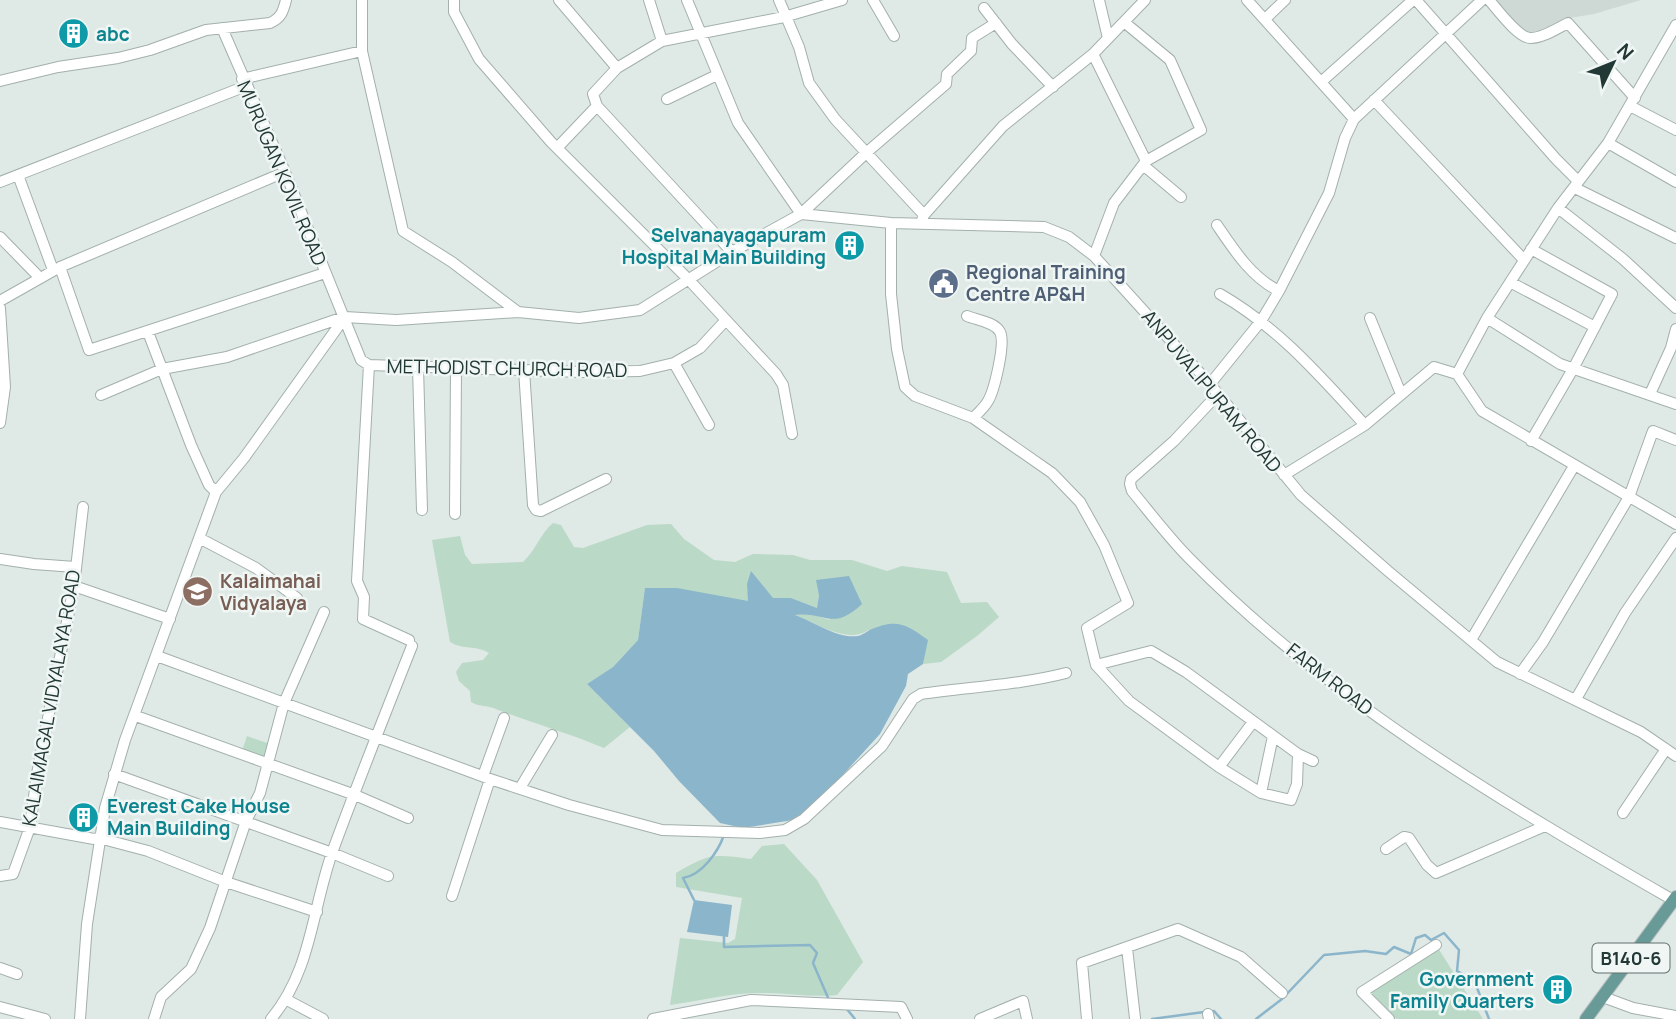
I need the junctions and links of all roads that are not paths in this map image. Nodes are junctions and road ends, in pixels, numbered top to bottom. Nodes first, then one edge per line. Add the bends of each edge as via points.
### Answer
1 (286, 0) edge
2 (362, 0) edge
3 (454, 0) edge
4 (559, 0) edge
5 (649, 0) edge
6 (687, 0) edge
7 (779, 0) edge
8 (842, 0) edge
9 (873, 0) edge
10 (1099, 0) edge
11 (1145, 0) edge
12 (1247, 0) edge
13 (1285, 0) edge
14 (1415, 0) edge
15 (1482, 0) edge
16 (1489, 0) edge
17 (984, 8) dead end
18 (784, 17) junction
19 (1265, 19) junction
20 (1124, 22) junction
21 (996, 23) junction
22 (1676, 26) edge
23 (222, 29) junction
24 (1446, 32) junction
25 (700, 34) junction
26 (894, 36) dead end
27 (1108, 38) junction
28 (662, 41) junction
29 (362, 51) junction
30 (1093, 54) junction
31 (617, 68) junction
32 (717, 75) junction
33 (0, 81) edge
34 (1321, 82) junction
35 (244, 83) junction
36 (1053, 86) junction
37 (667, 99) dead end
38 (1374, 100) junction
39 (1633, 102) junction
40 (597, 106) junction
41 (1354, 119) junction
42 (1676, 130) edge
43 (1608, 143) junction
44 (556, 148) junction
45 (866, 153) junction
46 (1145, 163) junction
47 (285, 172) junction
48 (18, 175) junction
49 (1676, 181) edge
50 (0, 182) edge
51 (1577, 184) junction
52 (1181, 197) dead end
53 (1558, 208) junction
54 (801, 214) junction
55 (923, 219) junction
56 (891, 223) junction
57 (1217, 225) dead end
58 (0, 237) edge
59 (1676, 238) edge
60 (1531, 249) junction
61 (732, 252) junction
62 (1094, 256) junction
63 (1524, 260) junction
64 (56, 269) junction
65 (325, 273) junction
66 (39, 277) junction
67 (689, 280) junction
68 (1510, 282) junction
69 (1279, 291) junction
70 (1220, 293) dead end
71 (0, 301) edge
72 (0, 308) edge
73 (1676, 308) edge
74 (518, 312) junction
75 (967, 316) dead end
76 (345, 317) junction
77 (1370, 318) dead end
78 (1488, 318) junction
79 (726, 320) junction
80 (1261, 321) junction
81 (1595, 327) junction
82 (1676, 329) edge
83 (148, 332) junction
84 (674, 363) junction
85 (369, 365) junction
86 (418, 367) junction
87 (456, 367) junction
88 (162, 369) junction
89 (1573, 369) junction
90 (524, 370) junction
91 (1457, 374) junction
92 (1210, 384) junction
93 (1218, 394) junction
94 (1401, 394) junction
95 (1650, 394) junction
96 (100, 395) dead end
97 (1676, 404) edge
98 (974, 418) junction
99 (0, 423) edge
100 (709, 425) dead end
101 (1365, 425) junction
102 (792, 434) dead end
103 (1676, 440) edge
104 (1531, 441) junction
105 (1574, 466) junction
106 (1284, 475) junction
107 (606, 480) dead end
108 (216, 492) junction
109 (1629, 497) junction
110 (83, 507) dead end
111 (422, 510) dead end
112 (455, 514) dead end
113 (1676, 524) edge
114 (1676, 538) edge
115 (201, 539) junction
116 (0, 559) edge
117 (75, 567) junction
118 (74, 586) junction
119 (297, 598) dead end
120 (324, 612) dead end
121 (170, 619) junction
122 (1471, 640) junction
123 (157, 656) junction
124 (1096, 664) junction
125 (1066, 673) dead end
126 (1520, 674) junction
127 (1576, 699) junction
128 (284, 702) junction
129 (136, 716) junction
130 (504, 718) dead end
131 (1254, 722) junction
132 (552, 734) dead end
133 (377, 736) junction
134 (1273, 736) junction
135 (1671, 752) edge
136 (1298, 754) junction
137 (1313, 761) dead end
138 (268, 764) junction
139 (1219, 767) junction
140 (114, 774) junction
141 (486, 778) junction
142 (520, 788) junction
143 (1261, 793) junction
144 (355, 795) junction
145 (1623, 813) dead end
146 (408, 818) dead end
147 (246, 821) junction
148 (0, 822) edge
149 (1545, 826) junction
150 (30, 827) junction
151 (99, 838) junction
152 (1386, 849) dead end
153 (332, 853) junction
154 (0, 876) edge
155 (388, 876) dead end
156 (226, 882) junction
157 (452, 896) dead end
158 (1674, 898) edge
159 (317, 912) junction
160 (1436, 945) dead end
161 (1127, 948) junction
162 (0, 968) edge
163 (17, 975) dead end
164 (1282, 993) dead end
165 (1603, 997) junction
166 (287, 1000) junction
167 (0, 1007) edge
168 (1676, 1016) edge
169 (1135, 1018) edge
170 (45, 1019) edge
171 (80, 1019) edge
172 (154, 1019) edge
173 (271, 1019) edge
174 (323, 1019) edge
175 (653, 1019) edge
176 (907, 1019) edge
177 (980, 1019) edge
178 (1027, 1019) edge
179 (1087, 1019) edge
180 (1389, 1019) edge
181 (1586, 1019) edge

1 - 23 street via 282,14 270,23
2 - 29 street
3 - 44 street via 454,12 479,59
4 - 31 street
5 - 28 street
6 - 25 street
7 - 18 street
8 - 18 street
9 - 26 street
10 - 27 street
11 - 20 street
12 - 19 street
13 - 19 street
14 - 24 street
14 - 34 street
15 - 24 street
16 - 39 street via 1526,38 1568,23
17 - 21 street
18 - 25 street
18 - 45 street via 810,83
19 - 34 street
20 - 27 street
20 - 46 street via 1170,60 1201,130
21 - 36 street
21 - 45 street via 972,38 971,51 947,74 946,84
22 - 39 street
23 - 33 street via 118,58
23 - 35 street, MURUGAN KOVIL ROAD
24 - 38 street
24 - 51 street
25 - 28 street
25 - 32 street
27 - 30 street
28 - 31 street
29 - 35 street
29 - 74 street via 403,231
30 - 36 street
30 - 46 street
31 - 40 street via 593,94
32 - 37 street
32 - 54 street via 738,123
34 - 41 street
35 - 47 street, MURUGAN KOVIL ROAD
35 - 48 street
36 - 55 street via 1003,126
38 - 41 street
38 - 63 street
39 - 42 street
39 - 43 street
40 - 44 street
40 - 61 street
41 - 69 street via 1329,193
43 - 49 street
43 - 51 street
44 - 67 street
45 - 54 street
45 - 55 street
46 - 52 street
46 - 62 street via 1114,203
47 - 64 street
47 - 65 street, MURUGAN KOVIL ROAD
48 - 50 street
48 - 64 street
51 - 53 street
51 - 59 street
53 - 60 street
53 - 73 street
54 - 56 street, ANPUVALIPURAM ROAD
54 - 61 street
55 - 56 street, ANPUVALIPURAM ROAD
55 - 62 street, ANPUVALIPURAM ROAD via 1044,227 1069,237
56 - 98 street via 891,294 905,387 915,396
57 - 69 street via 1247,265
58 - 66 street
60 - 63 street
60 - 81 street via 1611,292
61 - 67 street
62 - 92 street, ANPUVALIPURAM ROAD
63 - 68 street
64 - 66 street
64 - 83 street via 89,350
65 - 76 street, MURUGAN KOVIL ROAD
65 - 83 street
66 - 71 street
67 - 74 street via 640,310 579,318
67 - 79 street
68 - 78 street
68 - 81 street
69 - 80 street
70 - 80 street
72 - 99 street via 5,387
74 - 76 street via 396,320
75 - 98 street via 991,324 1002,337 990,398
76 - 85 street, METHODIST CHURCH ROAD via 361,360
76 - 88 street via 227,357
76 - 108 street
77 - 94 street
78 - 89 street
78 - 91 street
79 - 84 street, METHODIST CHURCH ROAD via 700,348
79 - 102 street via 783,385
80 - 92 street
80 - 101 street via 1299,353
81 - 89 street
82 - 95 street
83 - 88 street
84 - 90 street, METHODIST CHURCH ROAD via 640,371
84 - 100 street
85 - 86 street, METHODIST CHURCH ROAD
85 - 133 street via 357,581 364,597 363,620 410,643
86 - 87 street, METHODIST CHURCH ROAD
86 - 111 street
87 - 90 street, METHODIST CHURCH ROAD
87 - 112 street
88 - 96 street
88 - 108 street via 191,445
89 - 95 street
89 - 104 street
90 - 107 street via 536,510
91 - 94 street via 1434,368
91 - 104 street via 1482,411
92 - 93 street, ANPUVALIPURAM ROAD
93 - 106 street, ANPUVALIPURAM ROAD
93 - 149 street, FARM ROAD via 1131,479 1132,491 1189,559 1347,695
94 - 101 street
95 - 97 street
98 - 124 street via 1052,473 1080,502 1104,545 1128,603 1087,628
101 - 106 street
103 - 109 street via 1653,431
104 - 105 street
105 - 109 street
105 - 122 street
106 - 122 street, ANPUVALIPURAM ROAD via 1301,495
108 - 115 street
109 - 113 street
109 - 126 street
110 - 117 street, KALAIMAGAL VIDYALAYA ROAD
114 - 127 street via 1625,613
115 - 119 street via 256,568
115 - 121 street
116 - 117 street
117 - 118 street, KALAIMAGAL VIDYALAYA ROAD
118 - 121 street
118 - 150 street, KALAIMAGAL VIDYALAYA ROAD
120 - 128 street
121 - 123 street
122 - 126 street, ANPUVALIPURAM ROAD
123 - 128 street
123 - 129 street
124 - 131 street via 1151,651
124 - 139 street via 1129,701
125 - 142 street via 1031,682 920,694 882,746 804,820 785,830 662,830
126 - 127 street, ANPUVALIPURAM ROAD
127 - 135 street, ANPUVALIPURAM ROAD
128 - 133 street
128 - 138 street
129 - 138 street
129 - 140 street
130 - 141 street
131 - 134 street
131 - 139 street
132 - 142 street
133 - 141 street
133 - 144 street
134 - 136 street
134 - 143 street
135 - 145 street
136 - 137 street
136 - 143 street via 1297,784 1291,800
138 - 144 street
138 - 147 street
139 - 143 street
140 - 147 street
140 - 151 street
141 - 142 street
141 - 157 street
144 - 146 street
144 - 153 street
147 - 153 street
147 - 156 street
148 - 150 street
149 - 152 street via 1436,873 1409,838
149 - 158 street, FARM ROAD
150 - 151 street
150 - 154 street, KALAIMAGAL VIDYALAYA ROAD via 13,874
151 - 156 street via 148,850
151 - 171 street
153 - 155 street
153 - 159 street
156 - 159 street
156 - 172 street via 191,969 161,997
158 - 165 main road, B140-6
159 - 166 street
160 - 180 street via 1362,992
161 - 164 street via 1178,929 1241,957
161 - 169 street
161 - 179 street via 1082,962
162 - 163 street
165 - 168 street
165 - 181 main road, B140-6
166 - 173 street
166 - 174 street
167 - 170 street
175 - 176 street via 751,1000 901,1007
177 - 178 street via 1023,1001

